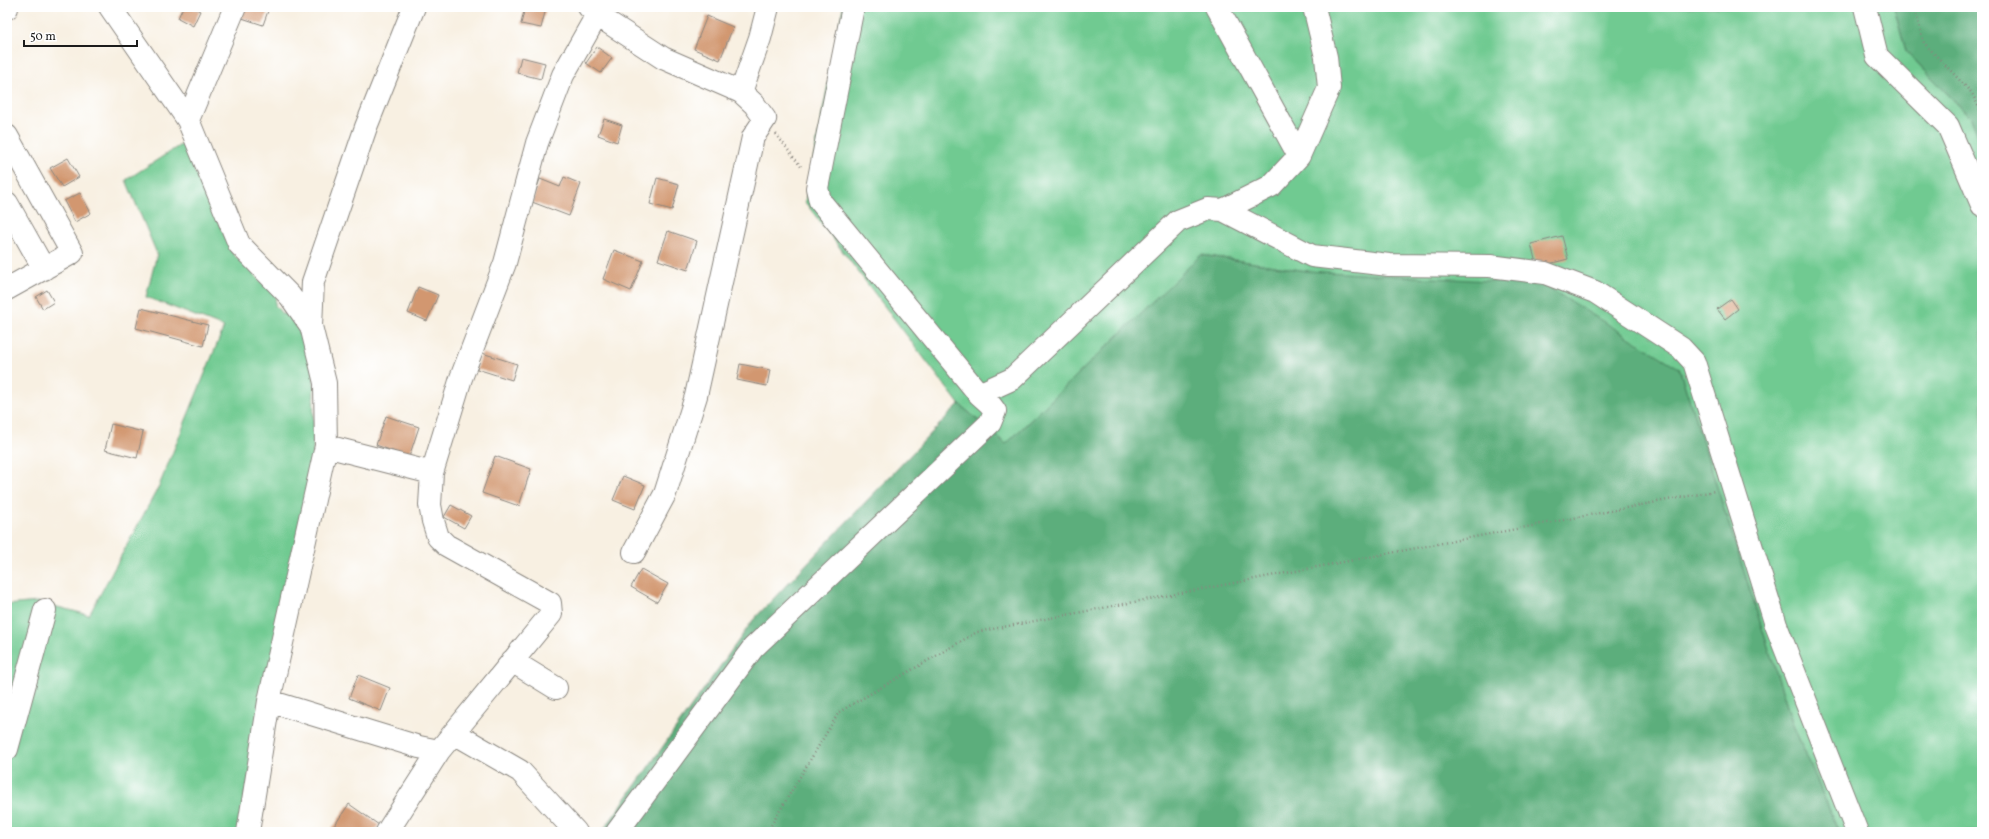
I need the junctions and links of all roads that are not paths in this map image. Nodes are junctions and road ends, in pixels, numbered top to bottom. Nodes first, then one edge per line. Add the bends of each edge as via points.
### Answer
1 (110, 7) edge
2 (234, 7) edge
3 (414, 7) edge
4 (768, 7) edge
5 (853, 7) edge
6 (1218, 7) edge
7 (1314, 7) edge
8 (1866, 7) edge
9 (593, 11) edge
10 (741, 92) junction
11 (188, 120) junction
12 (7, 136) edge
13 (1299, 156) junction
14 (7, 203) edge
15 (1982, 205) edge
16 (1222, 210) junction
17 (44, 269) junction
18 (9, 282) edge
19 (311, 326) junction
20 (979, 394) junction
21 (326, 446) junction
22 (432, 473) junction
23 (634, 552) dead end
24 (45, 610) dead end
25 (512, 661) junction
26 (556, 688) dead end
27 (269, 701) junction
28 (454, 733) junction
29 (7, 749) edge
30 (439, 751) junction
31 (248, 832) edge
32 (387, 832) edge
33 (576, 832) edge
34 (617, 832) edge
35 (1857, 832) edge

1 - 11 street
2 - 11 street
3 - 19 street via 366,127 312,282
4 - 10 street
5 - 20 street via 817,188 820,201
6 - 13 street
7 - 13 street via 1326,57 1329,88
8 - 15 street via 1877,56 1948,126
9 - 10 street via 663,58
9 - 22 street via 563,74 537,143 506,263 461,378
10 - 23 street via 765,119 753,136 696,396 665,494
11 - 19 street via 239,244 290,296
12 - 17 street via 72,253
13 - 16 street via 1271,186
14 - 17 street
16 - 20 street via 1208,209 1178,221 1012,379
16 - 35 street via 1312,256 1389,265 1490,266 1545,273 1595,292 1681,348 1694,362 1776,625
17 - 18 street
19 - 21 street via 325,383
20 - 34 street via 989,402 994,412 990,423 753,648
21 - 22 street
21 - 27 street
22 - 25 street via 430,506 438,537 446,545 550,603 550,614
24 - 29 street
25 - 26 street
25 - 28 street
27 - 30 street
27 - 31 street
28 - 30 street
28 - 33 street via 520,771
30 - 32 street

